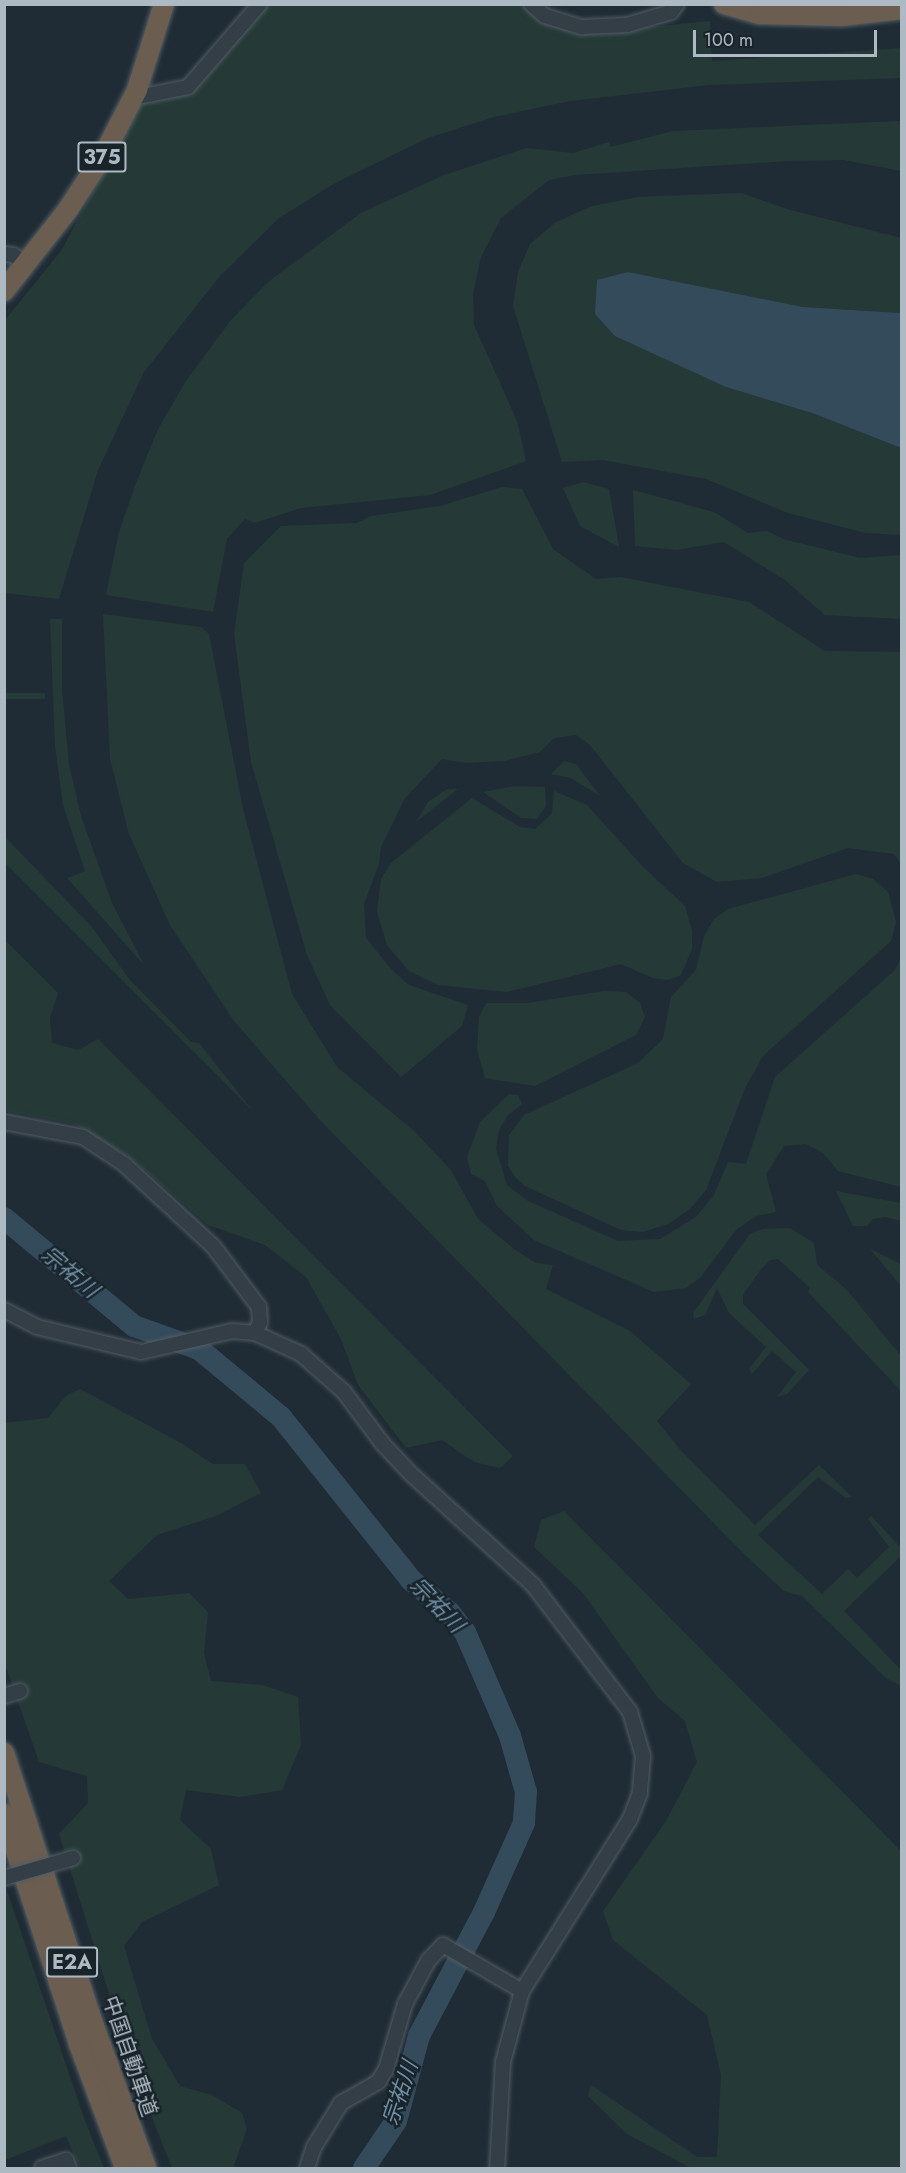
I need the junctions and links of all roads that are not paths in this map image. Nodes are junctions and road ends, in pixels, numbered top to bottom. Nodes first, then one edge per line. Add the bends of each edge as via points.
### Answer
1 (164, 4) edge
2 (260, 4) edge
3 (531, 4) edge
4 (677, 4) edge
5 (724, 4) edge
6 (902, 9) edge
7 (133, 98) junction
8 (4, 254) edge
9 (27, 265) junction
10 (4, 291) edge
11 (4, 1122) edge
12 (4, 1310) edge
13 (255, 1333) junction
14 (20, 1691) dead end
15 (4, 1696) edge
16 (4, 1753) edge
17 (4, 1814) edge
18 (73, 1858) dead end
19 (4, 1878) edge
20 (522, 1992) junction
21 (42, 2169) edge
22 (69, 2169) edge
23 (125, 2169) edge
24 (146, 2169) edge
25 (307, 2169) edge
26 (497, 2169) edge

1 - 7 highway, 375 via 159,29
2 - 7 street via 188,87
3 - 4 street via 544,16 582,27 627,26 671,12
5 - 6 highway via 760,14 842,16
7 - 9 highway, 375 via 103,156
8 - 9 street
9 - 10 highway, 375
11 - 13 street via 83,1137 124,1164 213,1246 259,1307 260,1322
12 - 13 street via 37,1327 141,1353 232,1330
13 - 20 street via 302,1354 323,1371 411,1474 533,1585 630,1712 639,1733 642,1777 630,1820
14 - 15 street
16 - 24 highway, 中国自動車道 / E2A via 92,2022
17 - 23 highway, 中国自動車道 / E2A via 79,2044
18 - 19 street, bridge
20 - 25 street via 443,1945 428,1961 405,2004 386,2069 378,2082 341,2103 314,2147
20 - 26 street via 503,2062
21 - 22 street via 66,2160

